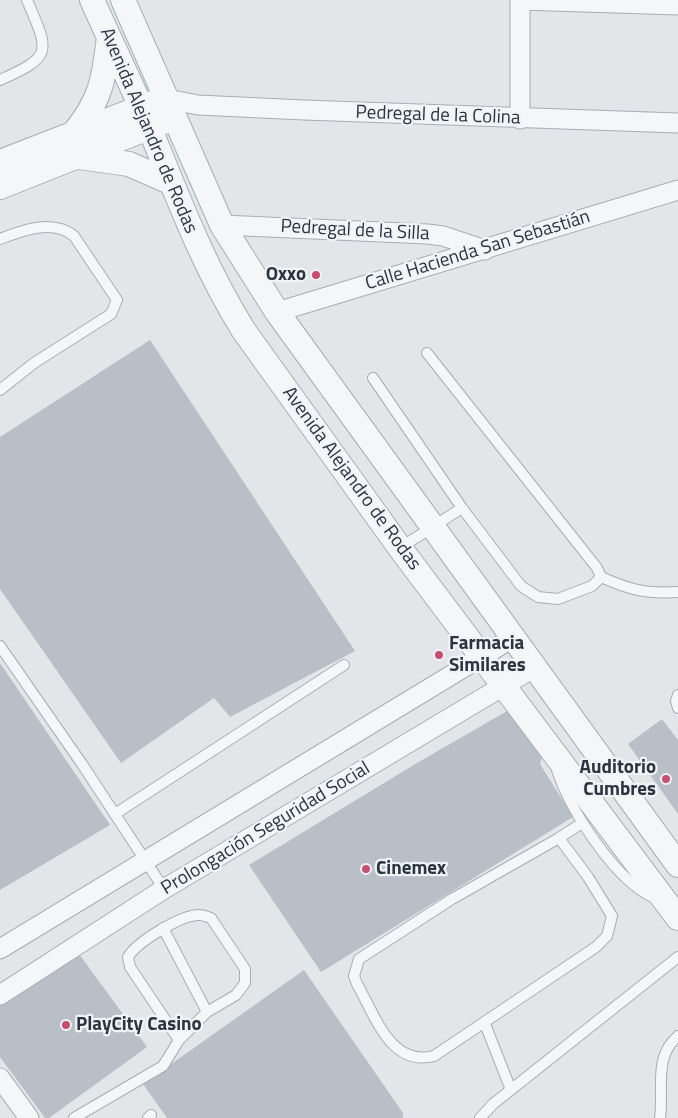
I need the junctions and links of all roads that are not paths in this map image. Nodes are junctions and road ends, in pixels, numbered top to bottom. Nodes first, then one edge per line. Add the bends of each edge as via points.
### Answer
1 (27, 0) edge
2 (92, 0) edge
3 (124, 0) edge
4 (521, 0) edge
5 (678, 5) edge
6 (109, 37) junction
7 (0, 80) edge
8 (171, 108) junction
9 (145, 117) junction
10 (520, 119) junction
11 (678, 123) edge
12 (74, 133) junction
13 (72, 157) junction
14 (0, 162) edge
15 (170, 182) junction
16 (0, 187) edge
17 (678, 190) edge
18 (222, 225) junction
19 (0, 239) edge
20 (485, 250) junction
21 (278, 312) junction
22 (427, 354) dead end
23 (373, 378) dead end
24 (0, 390) edge
25 (462, 508) junction
26 (432, 527) junction
27 (400, 548) junction
28 (601, 577) junction
29 (678, 592) edge
30 (514, 637) junction
31 (0, 646) edge
32 (483, 656) junction
33 (344, 665) dead end
34 (535, 667) junction
35 (506, 686) junction
36 (678, 695) edge
37 (678, 708) edge
38 (551, 747) junction
39 (115, 814) junction
40 (582, 823) junction
41 (559, 838) junction
42 (144, 860) junction
43 (678, 865) edge
44 (164, 889) junction
45 (673, 911) edge
46 (163, 928) junction
47 (0, 949) edge
48 (678, 957) edge
49 (0, 995) edge
50 (207, 1012) junction
51 (485, 1024) junction
52 (678, 1036) edge
53 (178, 1040) junction
54 (0, 1078) edge
55 (511, 1090) junction
56 (29, 1118) edge
57 (74, 1118) edge
58 (480, 1118) edge
59 (660, 1118) edge

1 - 7 lane via 42,34 42,52 35,63
2 - 6 street, Avenida Alejandro de Rodas
3 - 8 street, Avenida Alejandro de Rodas
4 - 5 street
4 - 10 street
6 - 9 street, Avenida Alejandro de Rodas
6 - 12 street via 104,75 96,102
8 - 9 street
8 - 10 street, Pedregal de la Colina via 198,104
8 - 18 street, Avenida Alejandro de Rodas
9 - 12 street
9 - 13 street
9 - 15 street, Avenida Alejandro de Rodas
10 - 11 street, Pedregal de la Colina
12 - 14 street
13 - 15 street via 129,164
13 - 16 street
15 - 27 street, Avenida Alejandro de Rodas via 198,248 226,302
17 - 20 street, Calle Hacienda San Sebastián
18 - 20 street, Pedregal de la Silla via 427,234
18 - 21 street, Avenida Alejandro de Rodas
19 - 24 lane via 49,227 66,230 74,236 117,300 111,314 34,363
20 - 21 street, Calle Hacienda San Sebastián
21 - 26 street, Avenida Alejandro de Rodas
22 - 28 lane
23 - 25 lane
25 - 26 lane
25 - 28 lane via 521,586 538,597 558,599 592,586
26 - 27 lane
26 - 30 street, Avenida Alejandro de Rodas
27 - 32 street, Avenida Alejandro de Rodas
28 - 29 lane via 633,591 654,594
30 - 32 street, Prolongación Seguridad Social
30 - 34 street, Avenida Alejandro de Rodas
31 - 39 lane
32 - 35 street, Avenida Alejandro de Rodas
32 - 42 street, Prolongación Seguridad Social
33 - 39 lane
34 - 35 street, Prolongación Seguridad Social
34 - 43 street, Avenida Alejandro de Rodas
35 - 38 street, Avenida Alejandro de Rodas
35 - 44 street, Prolongación Seguridad Social
36 - 37 lane
38 - 40 lane via 566,794
38 - 45 street, Avenida Alejandro de Rodas
39 - 42 lane
40 - 41 lane
40 - 45 lane via 630,884
41 - 51 lane via 612,916 607,936
41 - 51 lane via 452,899 376,947 356,965 354,976 357,984 390,1042 409,1057 422,1059 434,1056
42 - 44 lane
42 - 47 street, Prolongación Seguridad Social
44 - 49 street, Prolongación Seguridad Social
46 - 50 lane
46 - 50 lane via 199,915 211,918 245,969 245,983 236,995
46 - 53 lane via 133,949 128,957 130,967
48 - 55 lane
50 - 53 lane
51 - 55 lane
52 - 59 lane via 663,1056
53 - 57 lane via 163,1066
54 - 56 street
55 - 58 lane

